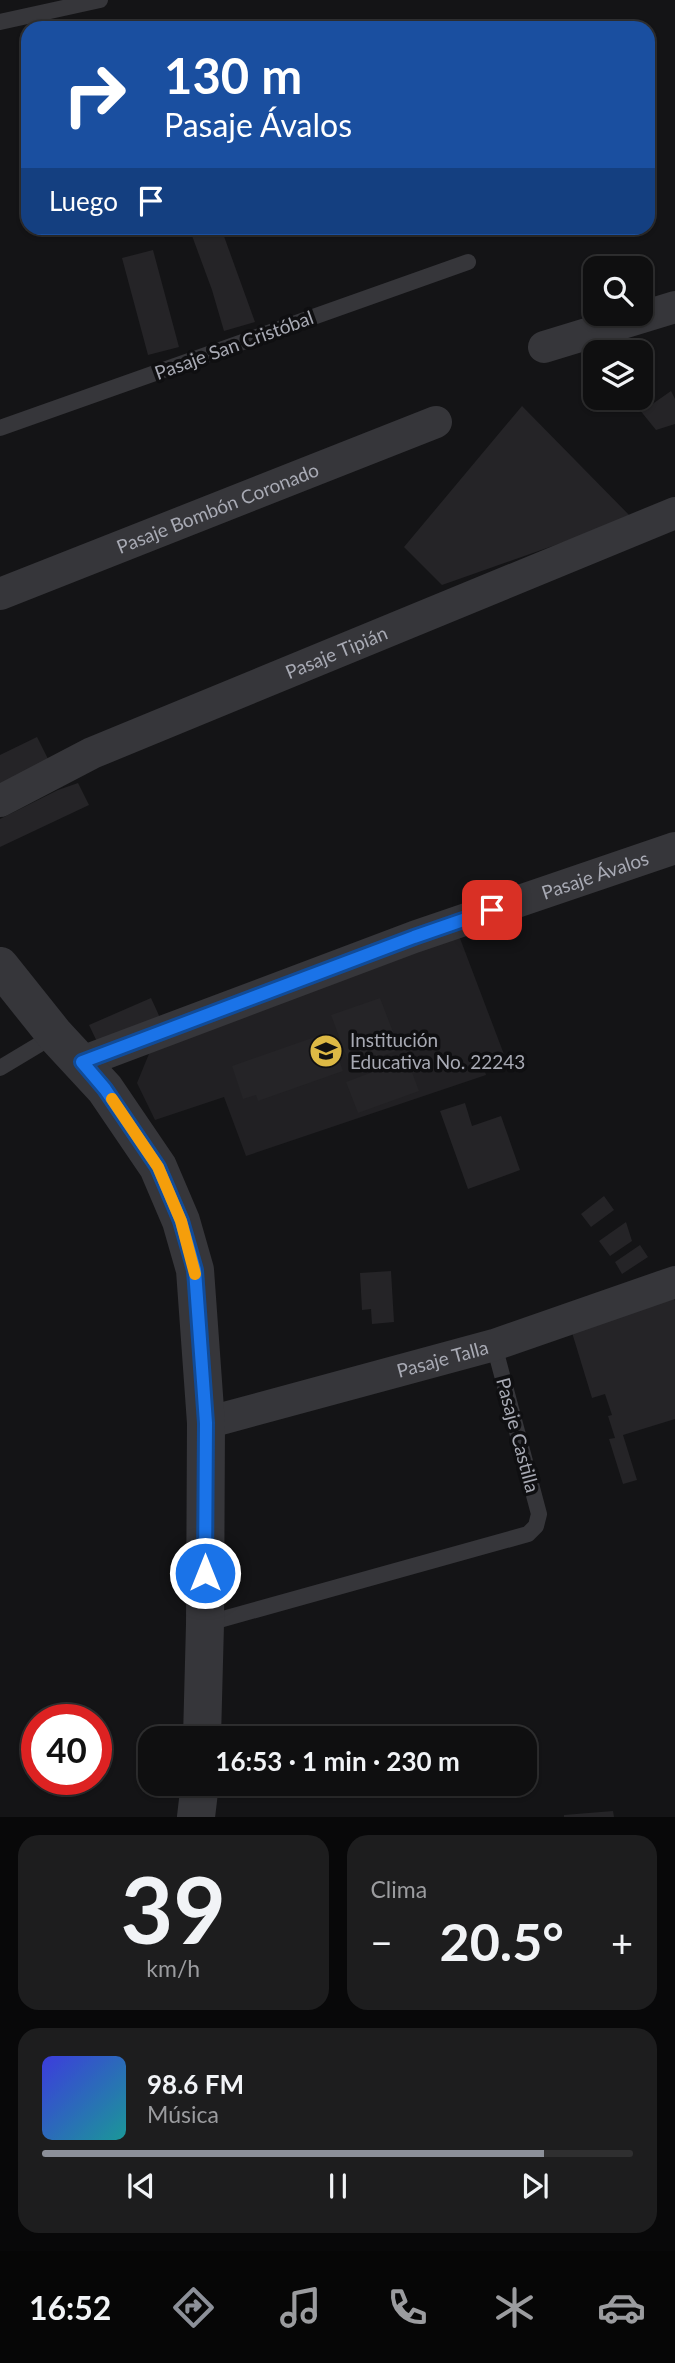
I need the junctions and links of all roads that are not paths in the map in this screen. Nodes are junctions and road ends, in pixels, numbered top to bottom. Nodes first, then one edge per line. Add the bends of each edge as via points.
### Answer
1 (100, 0) edge
2 (0, 22) edge
3 (468, 262) dead end
4 (675, 307) edge
5 (544, 347) dead end
6 (436, 422) dead end
7 (0, 428) edge
8 (675, 513) edge
9 (0, 594) edge
10 (0, 801) edge
11 (675, 848) edge
12 (0, 966) edge
13 (55, 1035) junction
14 (82, 1062) junction
15 (0, 1068) edge
16 (675, 1282) edge
17 (494, 1345) junction
18 (206, 1423) junction
19 (205, 1624) junction
20 (202, 1726) edge
21 (198, 1796) edge
22 (195, 1817) edge

1 - 2 lane
3 - 7 lane, Pasaje San Cristóbal
4 - 5 street
6 - 9 street, Pasaje Bombón Coronado
8 - 10 street, Pasaje Tipián via 92,752
11 - 14 street, Pasaje Ávalos via 414,937
12 - 13 street
13 - 14 street
13 - 15 lane
14 - 18 street via 158,1167 181,1221 195,1270
16 - 17 street, Pasaje Talla
17 - 18 street, Pasaje Talla
17 - 19 lane, Pasaje Castilla via 539,1514 528,1534
18 - 19 street
19 - 20 street
21 - 22 street

